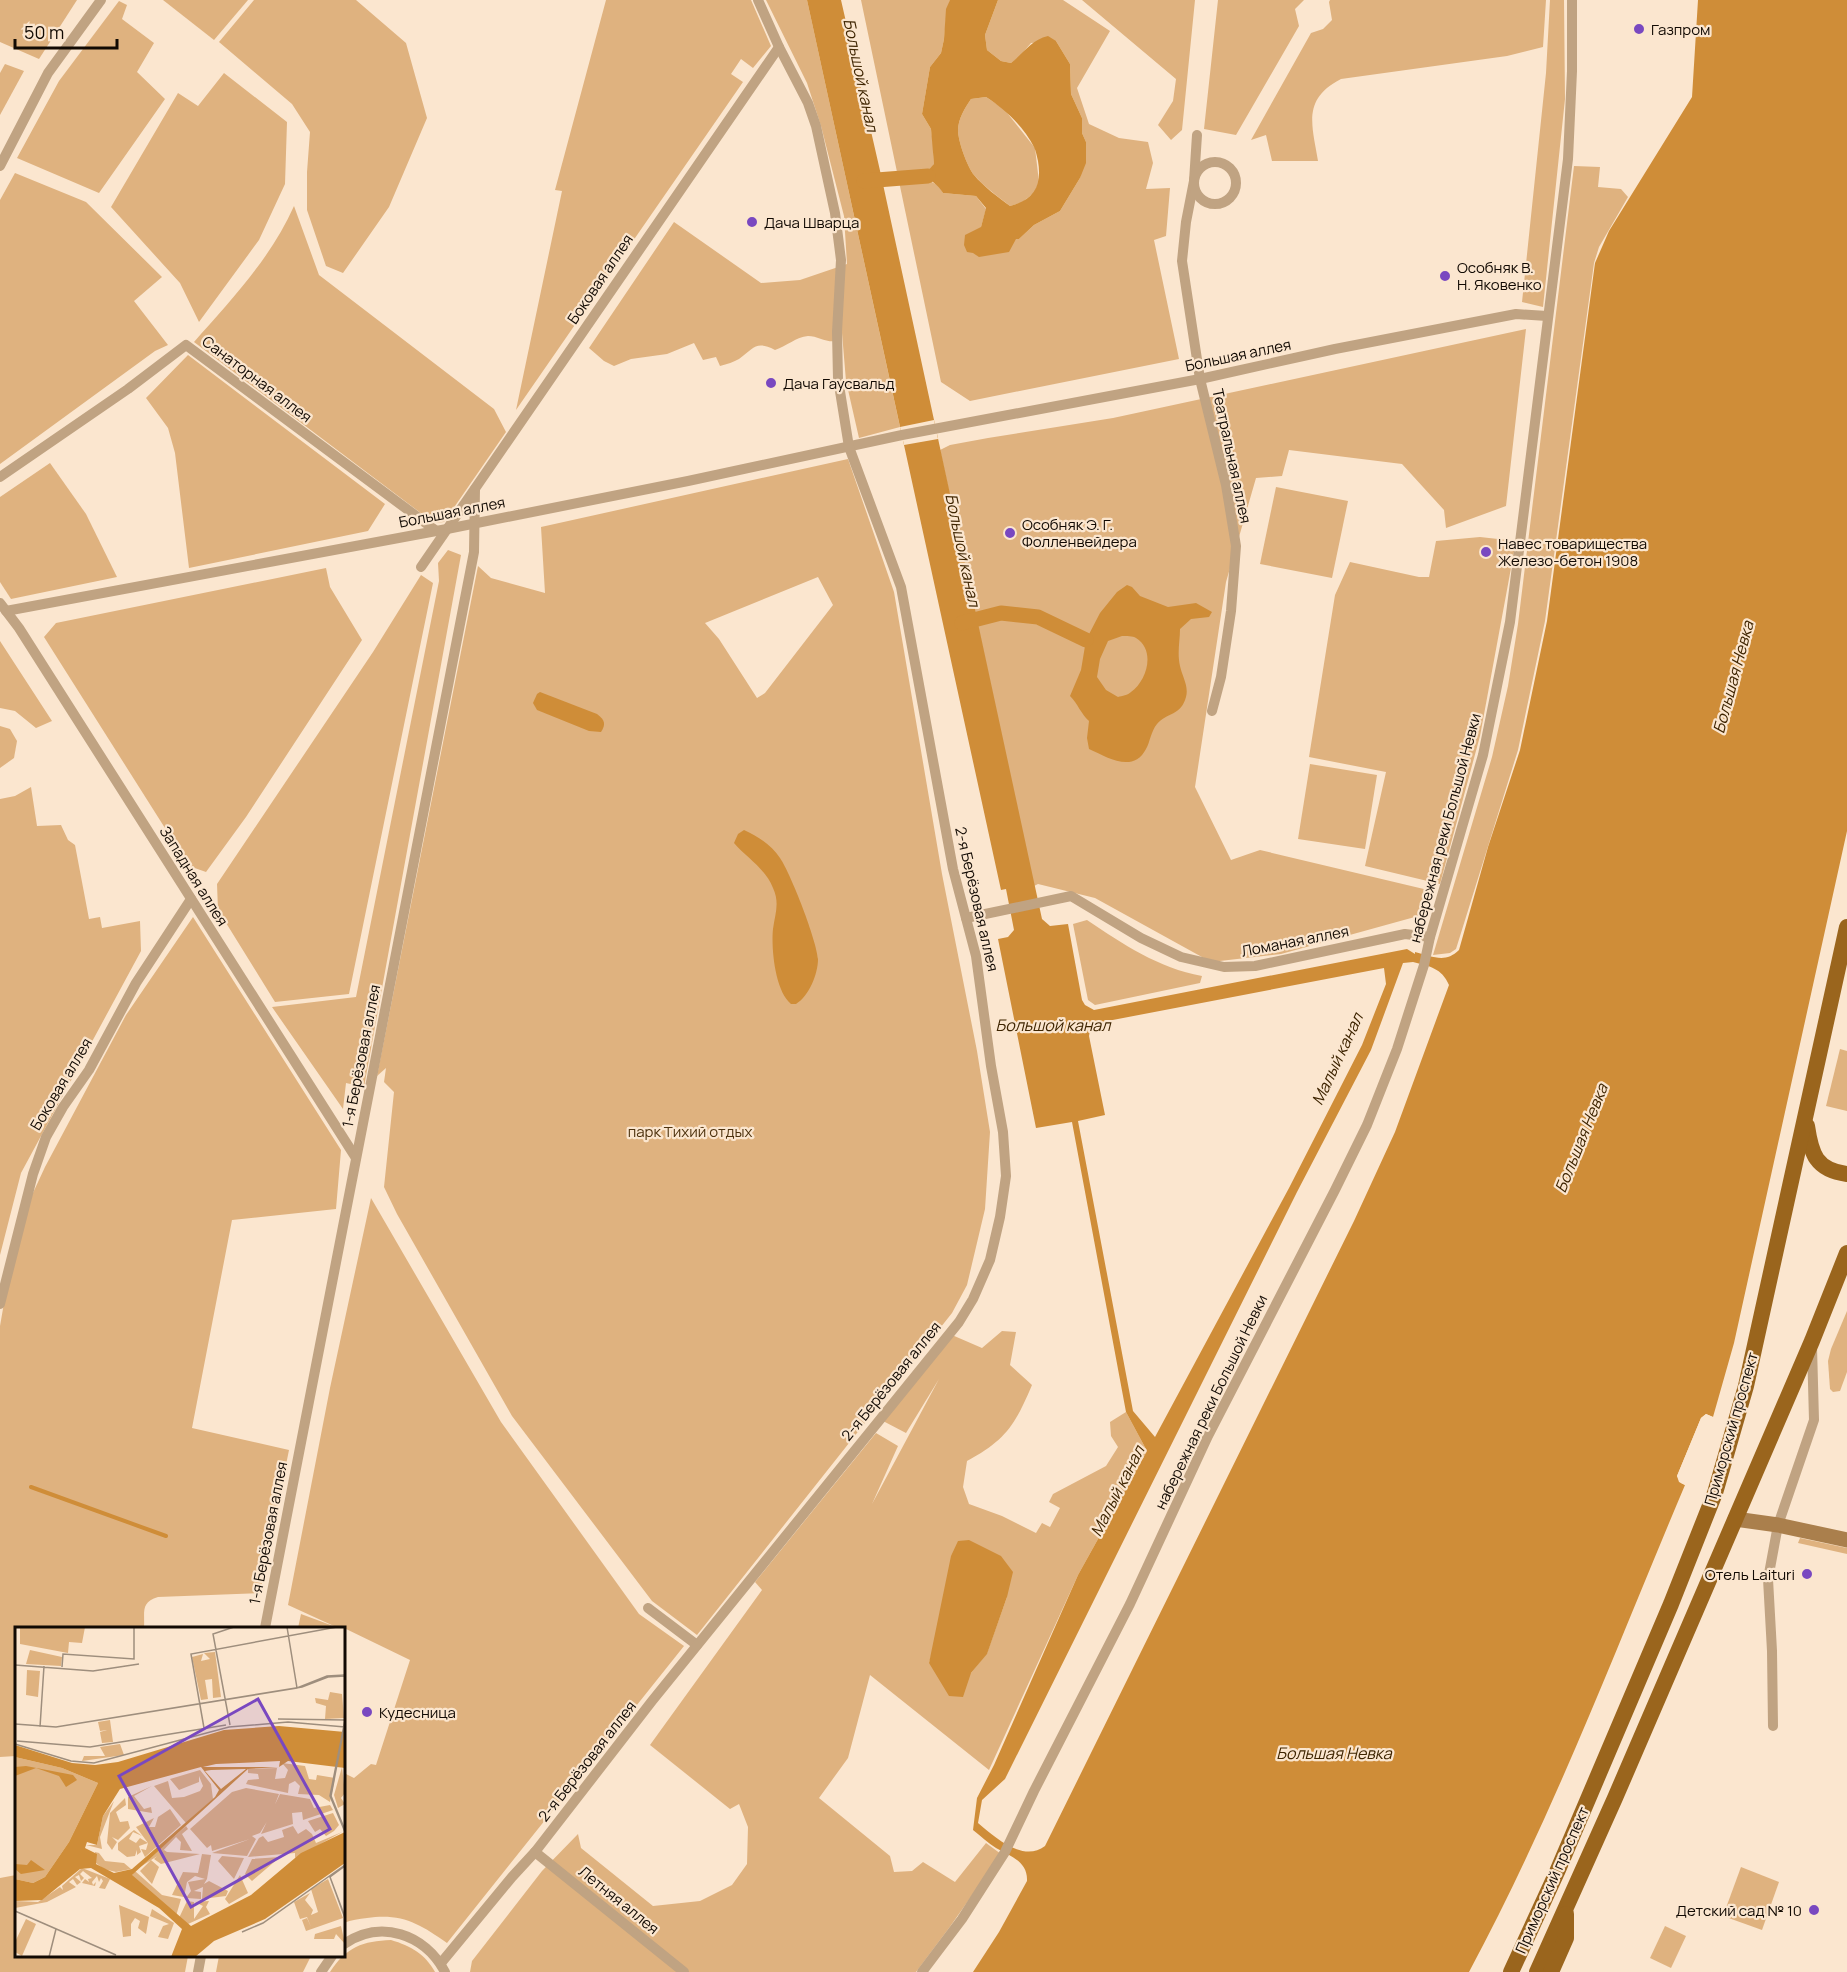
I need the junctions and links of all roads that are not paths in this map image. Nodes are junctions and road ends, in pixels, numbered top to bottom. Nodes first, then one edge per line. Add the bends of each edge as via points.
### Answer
1 (101, 0) edge
2 (759, 0) edge
3 (1572, 0) edge
4 (779, 46) junction
5 (1197, 135) dead end
6 (0, 166) edge
7 (1194, 181) junction
8 (1195, 201) junction
9 (1547, 316) junction
10 (1200, 379) junction
11 (849, 447) junction
12 (0, 477) edge
13 (475, 489) junction
14 (476, 522) junction
15 (447, 529) junction
16 (435, 530) junction
17 (437, 544) junction
18 (421, 567) dead end
19 (3, 607) edge
20 (1212, 711) dead end
21 (191, 899) junction
22 (966, 918) junction
23 (1847, 927) edge
24 (1430, 937) junction
25 (1806, 1119) junction
26 (356, 1158) junction
27 (1847, 1174) edge
28 (1847, 1253) edge
29 (0, 1304) edge
30 (1812, 1341) junction
31 (1735, 1519) junction
32 (1778, 1525) junction
33 (1847, 1540) edge
34 (648, 1608) dead end
35 (265, 1627) edge
36 (697, 1645) junction
37 (1773, 1726) dead end
38 (536, 1852) junction
39 (1566, 1907) junction
40 (345, 1944) edge
41 (201, 1957) edge
42 (331, 1957) edge
43 (443, 1968) edge
44 (198, 1972) edge
45 (321, 1972) edge
46 (684, 1972) edge
47 (922, 1972) edge
48 (1511, 1972) edge
49 (1537, 1972) edge
50 (1551, 1972) edge

1 - 6 street via 48,73
2 - 4 street, 2-я Берёзовая аллея
3 - 9 street, набережная реки Большой Невки via 1570,136
4 - 11 street, 2-я Берёзовая аллея via 816,126 835,213 841,260 838,380
4 - 13 street, Боковая аллея
5 - 7 street, Театральная аллея
7 - 8 street, Театральная аллея
7 - 8 street via 1198,170 1215,162 1231,168 1236,179 1234,192 1225,202
8 - 10 street, Театральная аллея via 1186,222 1182,261
9 - 10 street, Большая аллея via 1516,314
9 - 24 street, набережная реки Большой Невки via 1510,622 1483,755
10 - 11 street, Большая аллея
10 - 20 street, Театральная аллея via 1226,485 1236,546 1229,622
11 - 14 street, Большая аллея
11 - 22 street, 2-я Берёзовая аллея via 901,587 953,869
12 - 16 street, Санаторная аллея via 186,345
13 - 14 street, 1-я Берёзовая аллея
13 - 15 street, Боковая аллея
14 - 15 street, Большая аллея
14 - 26 street, 1-я Берёзовая аллея via 472,563
15 - 16 street, Большая аллея
15 - 17 street, Боковая аллея
16 - 17 street
16 - 19 street, Большая аллея
17 - 18 street
19 - 21 street, Западная аллея
21 - 26 street, Западная аллея
21 - 29 street, Боковая аллея via 136,983 89,1070 46,1137
22 - 24 street, Ломаная аллея via 1071,896 1181,957 1224,968 1255,966 1405,934
22 - 36 street, 2-я Берёзовая аллея via 976,956 1003,1132 1006,1176 990,1260 959,1322
23 - 25 main road, Приморский проспект
24 - 47 street, набережная реки Большой Невки via 1397,1049 1367,1125 1208,1436 1130,1604 1007,1849 963,1919
25 - 27 main road via 1814,1157 1824,1167
25 - 48 main road, Приморский проспект via 1746,1386 1715,1493 1566,1851
26 - 35 street, 1-я Берёзовая аллея
28 - 30 main road, Приморский проспект
30 - 31 main road, Приморский проспект
30 - 32 street, Приморский проспект via 1814,1420
31 - 32 street
31 - 39 main road, Приморский проспект
32 - 33 street
32 - 37 street, Приморский проспект via 1768,1579
34 - 36 street
36 - 38 street, 2-я Берёзовая аллея
38 - 43 street, 2-я Берёзовая аллея via 512,1877
38 - 46 street, Летняя аллея
39 - 49 main road, Приморский проспект
39 - 50 main road via 1566,1938
40 - 43 street, 2-я Берёзовая аллея via 364,1934 396,1932 428,1948
41 - 44 street
42 - 45 street

